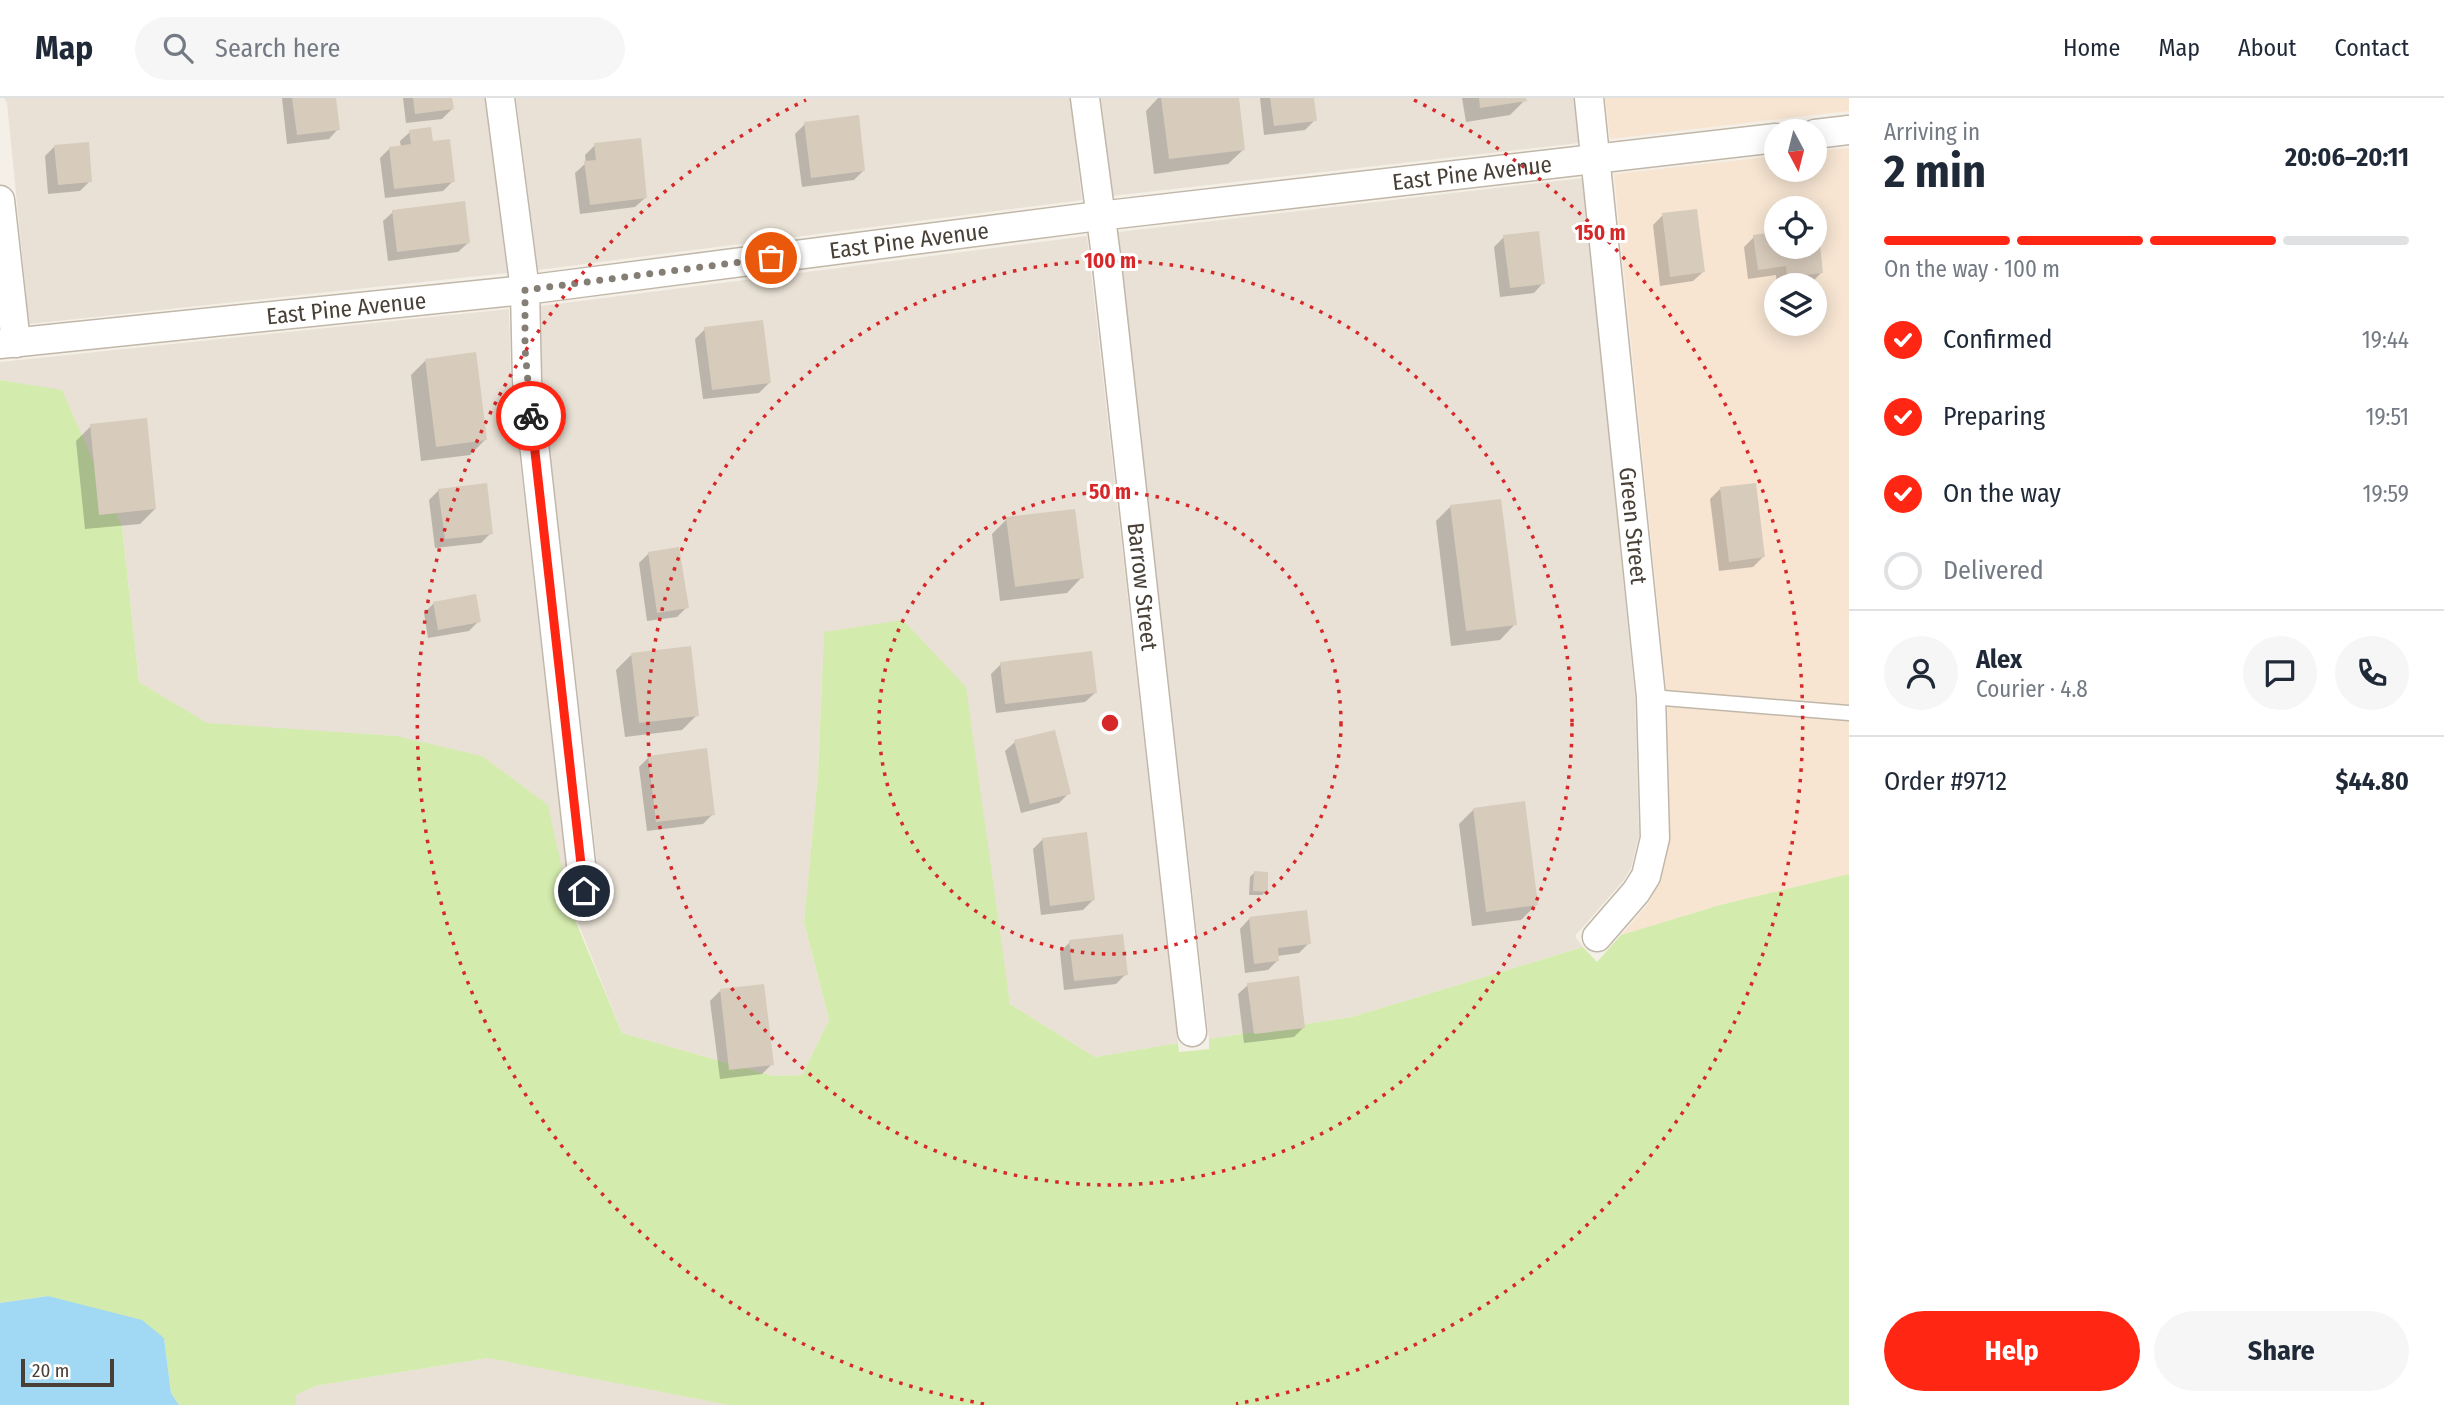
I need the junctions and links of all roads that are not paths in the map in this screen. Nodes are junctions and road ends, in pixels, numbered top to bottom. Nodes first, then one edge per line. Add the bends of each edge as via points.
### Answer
1 (500, 98) edge
2 (1085, 98) edge
3 (1589, 98) edge
4 (1849, 130) edge
5 (1827, 133) edge
6 (1764, 139) edge
7 (1597, 159) junction
8 (0, 200) edge
9 (1099, 216) junction
10 (525, 290) junction
11 (8, 343) edge
12 (1651, 697) junction
13 (1849, 713) edge
14 (584, 891) dead end
15 (1597, 937) dead end
16 (1192, 1032) dead end

1 - 10 street
2 - 9 street, Barrow Street
3 - 7 street, Green Street
4 - 5 street
6 - 7 street, East Pine Avenue
7 - 9 street, East Pine Avenue
7 - 12 street, Green Street
8 - 11 street
9 - 10 street, East Pine Avenue
9 - 16 street, Barrow Street
10 - 11 street, East Pine Avenue
10 - 14 street via 527,381
12 - 13 lane
12 - 15 street, Green Street via 1655,838 1646,876

